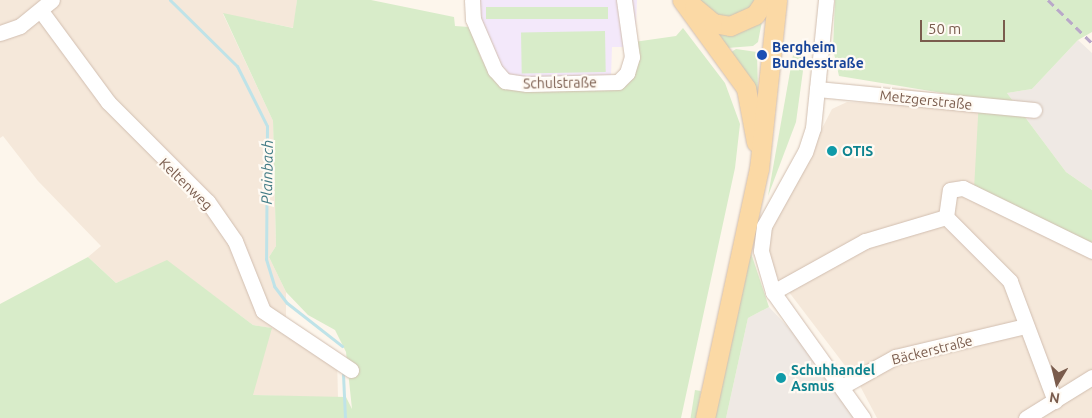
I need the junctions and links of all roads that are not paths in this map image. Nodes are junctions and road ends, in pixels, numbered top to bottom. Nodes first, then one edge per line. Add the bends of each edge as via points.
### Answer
1 (52, 0) edge
2 (472, 0) edge
3 (624, 0) edge
4 (682, 0) edge
5 (688, 0) edge
6 (765, 0) edge
7 (777, 0) edge
8 (826, 0) edge
9 (41, 11) junction
10 (0, 33) edge
11 (817, 89) junction
12 (1034, 110) dead end
13 (759, 168) junction
14 (946, 217) junction
15 (1092, 250) edge
16 (773, 292) junction
17 (1025, 326) junction
18 (352, 370) dead end
19 (1092, 378) edge
20 (844, 386) junction
21 (1055, 401) junction
22 (705, 418) edge
23 (863, 418) edge
24 (1026, 418) edge

1 - 9 street
2 - 3 street, Schulstraße via 473,19 495,70 505,81 527,84 618,82 627,73 632,57
4 - 13 main road via 746,88
5 - 6 main road via 700,16 730,26 755,15
7 - 13 main road
8 - 11 street
9 - 10 street
9 - 18 street, Keltenweg via 108,102 208,202 235,242 263,311
11 - 12 street, Metzgerstraße
11 - 16 street via 805,152 764,226 762,259
13 - 22 main road
14 - 15 street via 950,190 964,188
14 - 16 street via 865,241
14 - 17 street via 1010,281
16 - 20 street
17 - 20 street, Bäckerstraße via 895,357
17 - 21 street
19 - 21 street
20 - 23 street
21 - 24 street

